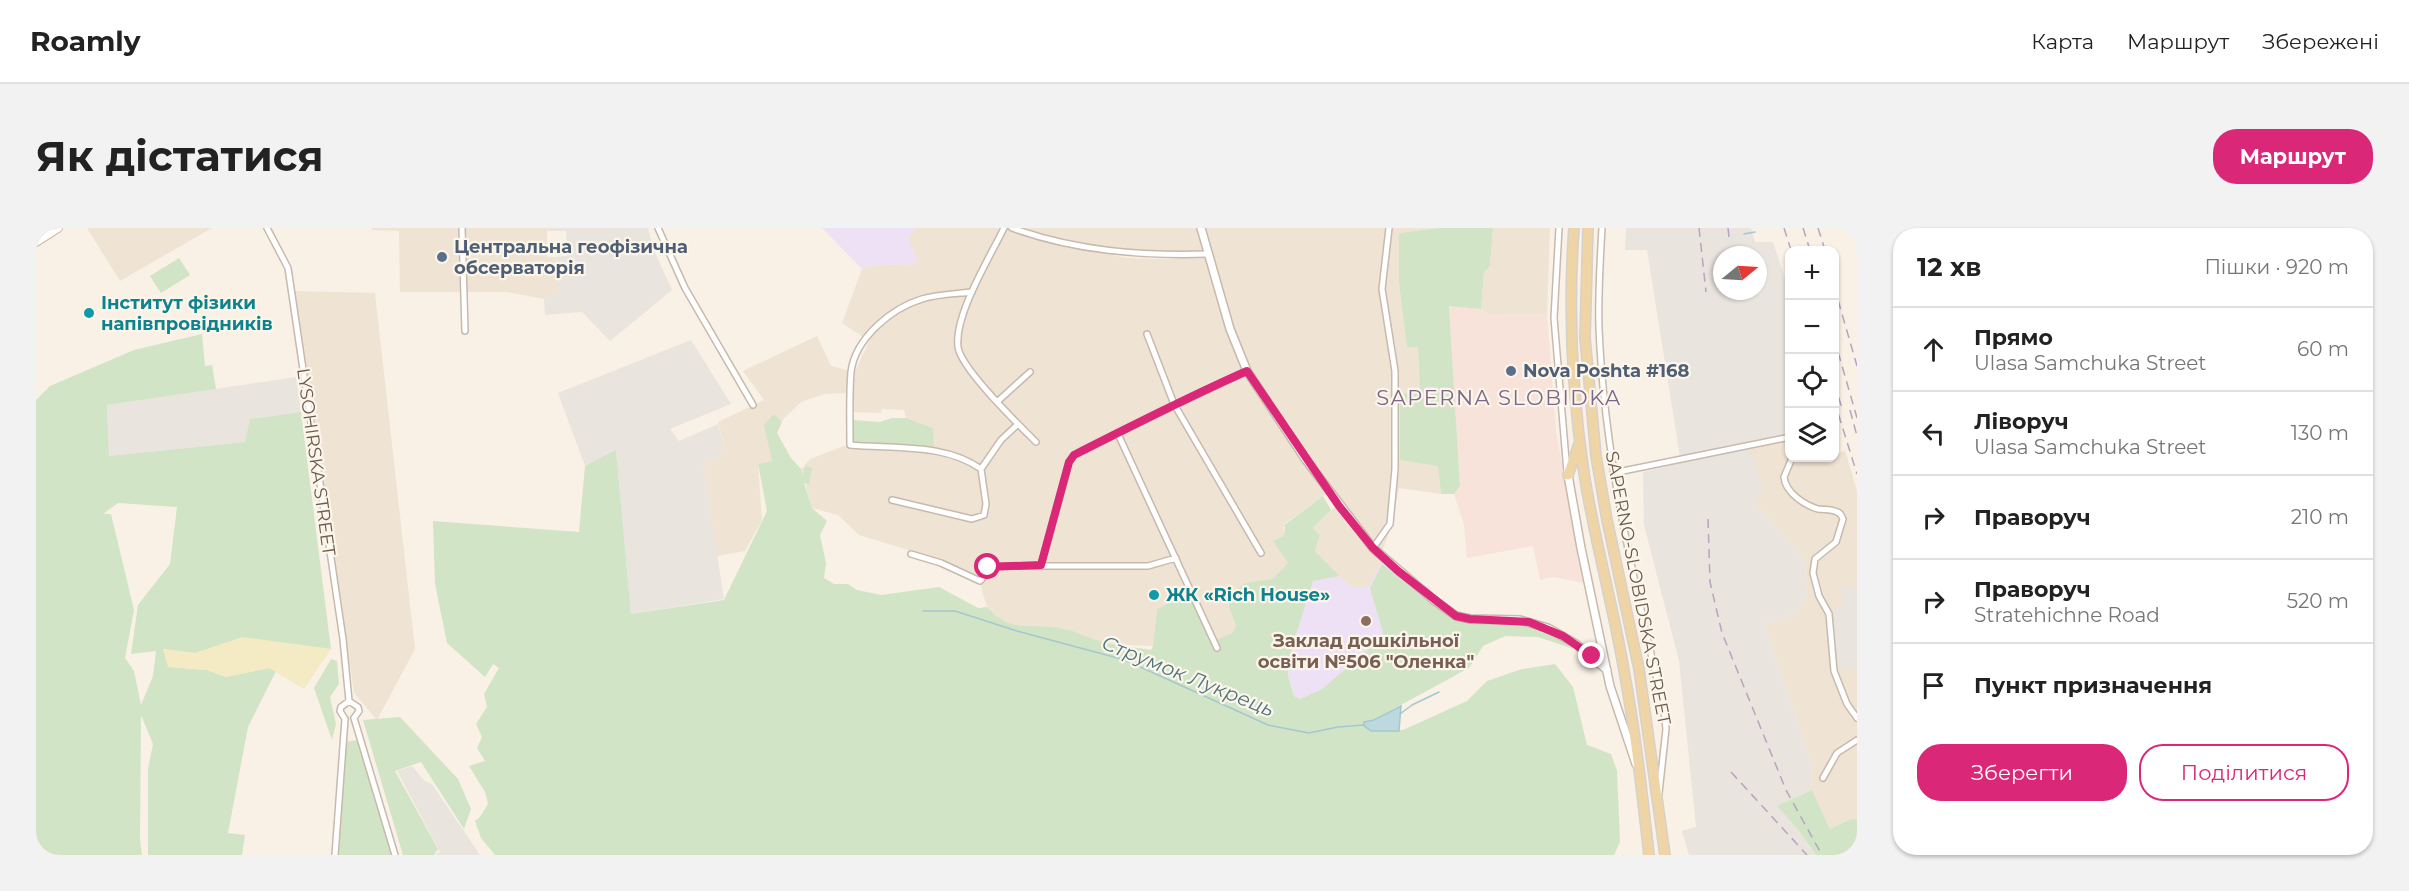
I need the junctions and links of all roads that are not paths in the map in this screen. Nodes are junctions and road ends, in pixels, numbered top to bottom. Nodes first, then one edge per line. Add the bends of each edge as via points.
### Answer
1 (58, 228) edge
2 (267, 228) edge
3 (462, 228) edge
4 (658, 228) edge
5 (1005, 228) edge
6 (1012, 228) edge
7 (1201, 228) edge
8 (1389, 228) edge
9 (1560, 228) edge
10 (1574, 228) edge
11 (1588, 228) edge
12 (1602, 228) edge
13 (36, 242) edge
14 (1208, 254) junction
15 (972, 292) junction
16 (465, 331) dead end
17 (1147, 334) dead end
18 (1247, 371) junction
19 (1030, 372) dead end
20 (998, 401) junction
21 (1174, 404) junction
22 (753, 405) dead end
23 (1018, 424) junction
24 (1118, 434) junction
25 (1785, 438) edge
26 (1580, 441) junction
27 (1036, 442) dead end
28 (1790, 462) edge
29 (981, 469) junction
30 (1613, 473) junction
31 (1568, 475) junction
32 (892, 500) dead end
33 (1373, 548) junction
34 (1261, 553) dead end
35 (911, 554) dead end
36 (1176, 558) junction
37 (1041, 565) junction
38 (1217, 648) dead end
39 (1607, 670) junction
40 (349, 701) junction
41 (345, 718) junction
42 (354, 718) junction
43 (1857, 718) edge
44 (360, 738) junction
45 (344, 739) junction
46 (1857, 740) edge
47 (1639, 772) junction
48 (1823, 778) dead end
49 (1658, 803) junction
50 (335, 855) edge
51 (395, 855) edge
52 (1649, 855) edge
53 (1667, 855) edge

1 - 13 main road
2 - 40 street, LYSOHIRSKA STREET via 288,268
3 - 16 street
4 - 22 street via 685,288
5 - 15 street
6 - 14 street via 1075,246 1127,254
7 - 14 street
8 - 33 street via 1382,289 1395,371 1394,489 1389,524
9 - 31 street, SAPERNO-SLOBIDSKA STREET via 1554,318
10 - 26 main road, SAPERNO-SLOBIDSKA STREET via 1570,309
11 - 49 main road, SAPERNO-SLOBIDSKA STREET via 1586,338 1596,456 1639,669
12 - 30 street, SAPERNO-SLOBIDSKA STREET via 1599,329
14 - 18 street
15 - 20 street via 958,333 960,354
15 - 29 street via 938,295 909,304 870,333 851,370 850,445 928,450 961,457
17 - 21 street
18 - 21 street
18 - 33 street via 1306,460
19 - 20 street
20 - 23 street
21 - 24 street
21 - 34 street
23 - 27 street
23 - 29 street
24 - 36 street
24 - 37 street via 1074,455 1069,462
25 - 30 street
26 - 31 main road
26 - 47 main road, SAPERNO-SLOBIDSKA STREET
28 - 43 street via 1784,477 1788,488 1805,503 1840,513 1843,519 1836,542 1815,560 1813,573 1818,596 1829,614 1834,671 1846,704
29 - 32 street via 986,504 984,515 977,519
30 - 49 street, SAPERNO-SLOBIDSKA STREET via 1664,710 1665,743
31 - 39 street, SAPERNO-SLOBIDSKA STREET
33 - 39 street via 1456,616 1520,620 1548,628
35 - 37 street via 980,580 988,567
36 - 37 street via 1148,566
36 - 38 street
39 - 47 street, SAPERNO-SLOBIDSKA STREET
40 - 41 street via 340,707
40 - 42 street via 358,707
41 - 42 street
41 - 45 street
42 - 44 street
44 - 45 street via 351,734
44 - 51 street
45 - 50 street
46 - 48 street via 1833,757
47 - 52 main road, SAPERNO-SLOBIDSKA STREET
49 - 53 main road, SAPERNO-SLOBIDSKA STREET

